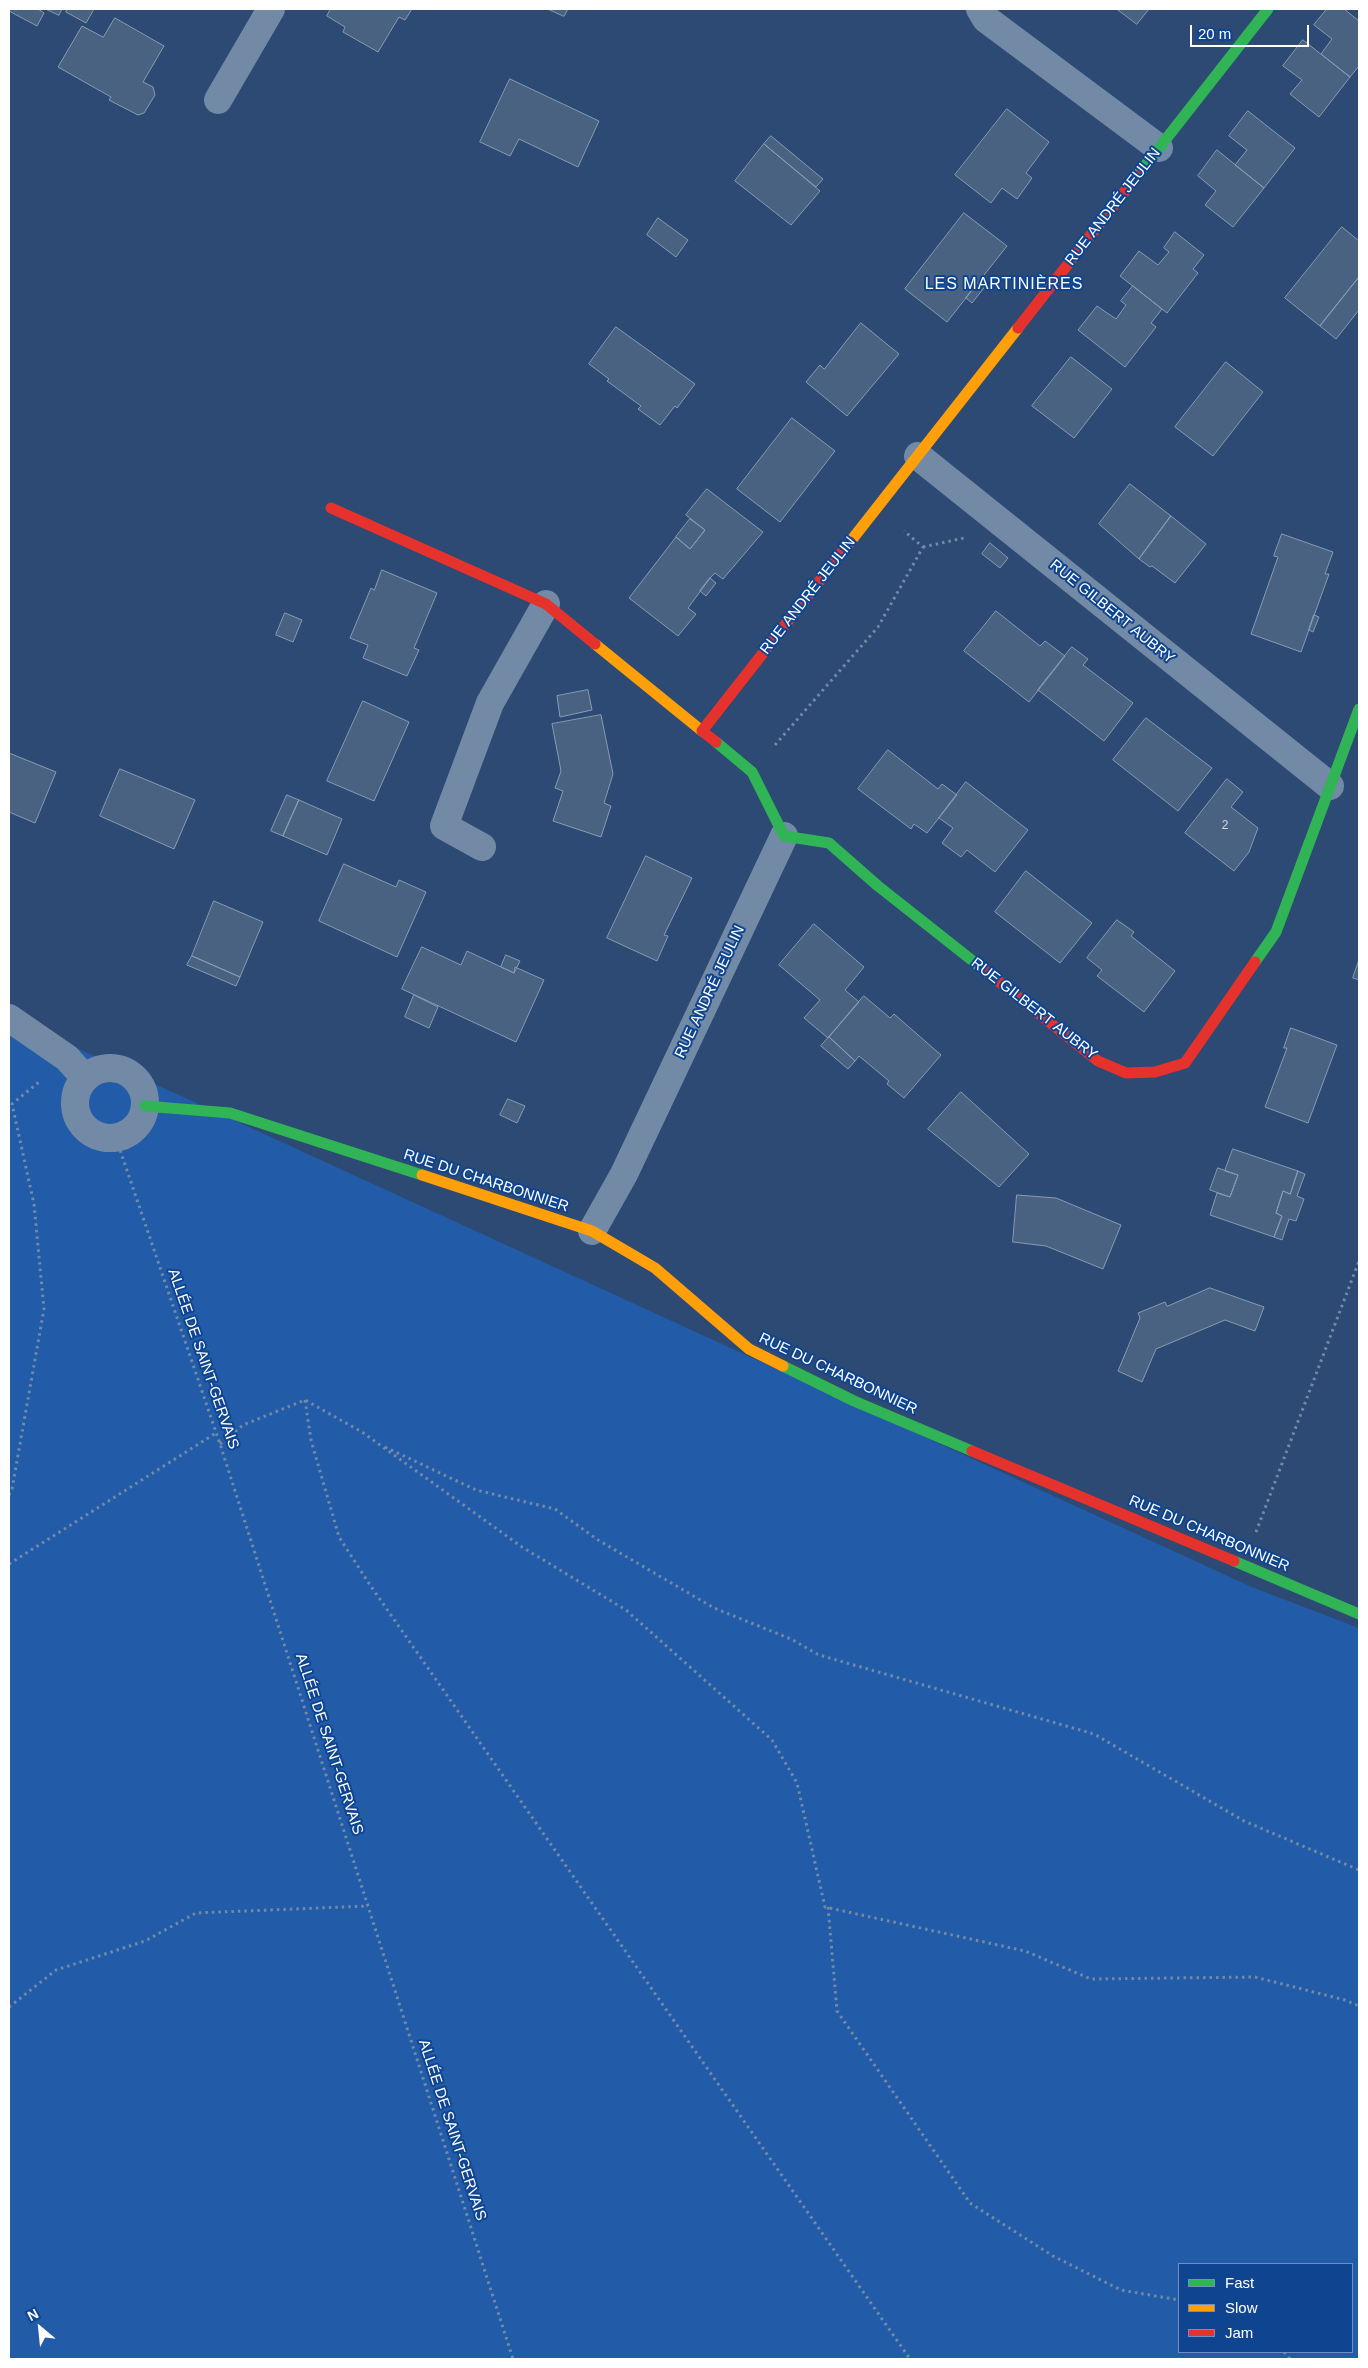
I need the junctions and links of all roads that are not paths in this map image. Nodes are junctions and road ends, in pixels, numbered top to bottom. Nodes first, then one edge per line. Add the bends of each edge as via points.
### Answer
1 (271, 9) edge
2 (980, 9) edge
3 (1268, 9) edge
4 (218, 100) dead end
5 (1158, 148) junction
6 (918, 456) junction
7 (331, 508) dead end
8 (546, 604) junction
9 (1359, 709) edge
10 (702, 731) junction
11 (1330, 786) junction
12 (784, 836) junction
13 (482, 847) dead end
14 (9, 1018) edge
15 (76, 1068) junction
16 (145, 1106) junction
17 (592, 1231) junction
18 (1359, 1614) edge

1 - 4 street
2 - 5 street via 986,19
3 - 5 street, RUE ANDRÉ JEULIN
5 - 6 street, RUE ANDRÉ JEULIN
6 - 10 street, RUE ANDRÉ JEULIN
6 - 11 street, RUE GILBERT AUBRY
7 - 8 street
8 - 10 street
8 - 13 street via 490,703 444,826
9 - 11 street, RUE GILBERT AUBRY
10 - 12 street via 752,772
11 - 12 street, RUE GILBERT AUBRY via 1276,932 1185,1063 1155,1072 1126,1073 1098,1061 878,886 829,843
12 - 17 street, RUE ANDRÉ JEULIN via 624,1174
14 - 15 street
15 - 16 street via 125,1071 136,1079 143,1092
15 - 16 street via 74,1105 78,1119 88,1131 101,1137 116,1138 127,1134 136,1127
16 - 17 street, RUE DU CHARBONNIER via 230,1113
17 - 18 street, RUE DU CHARBONNIER via 655,1268 749,1349 854,1401

